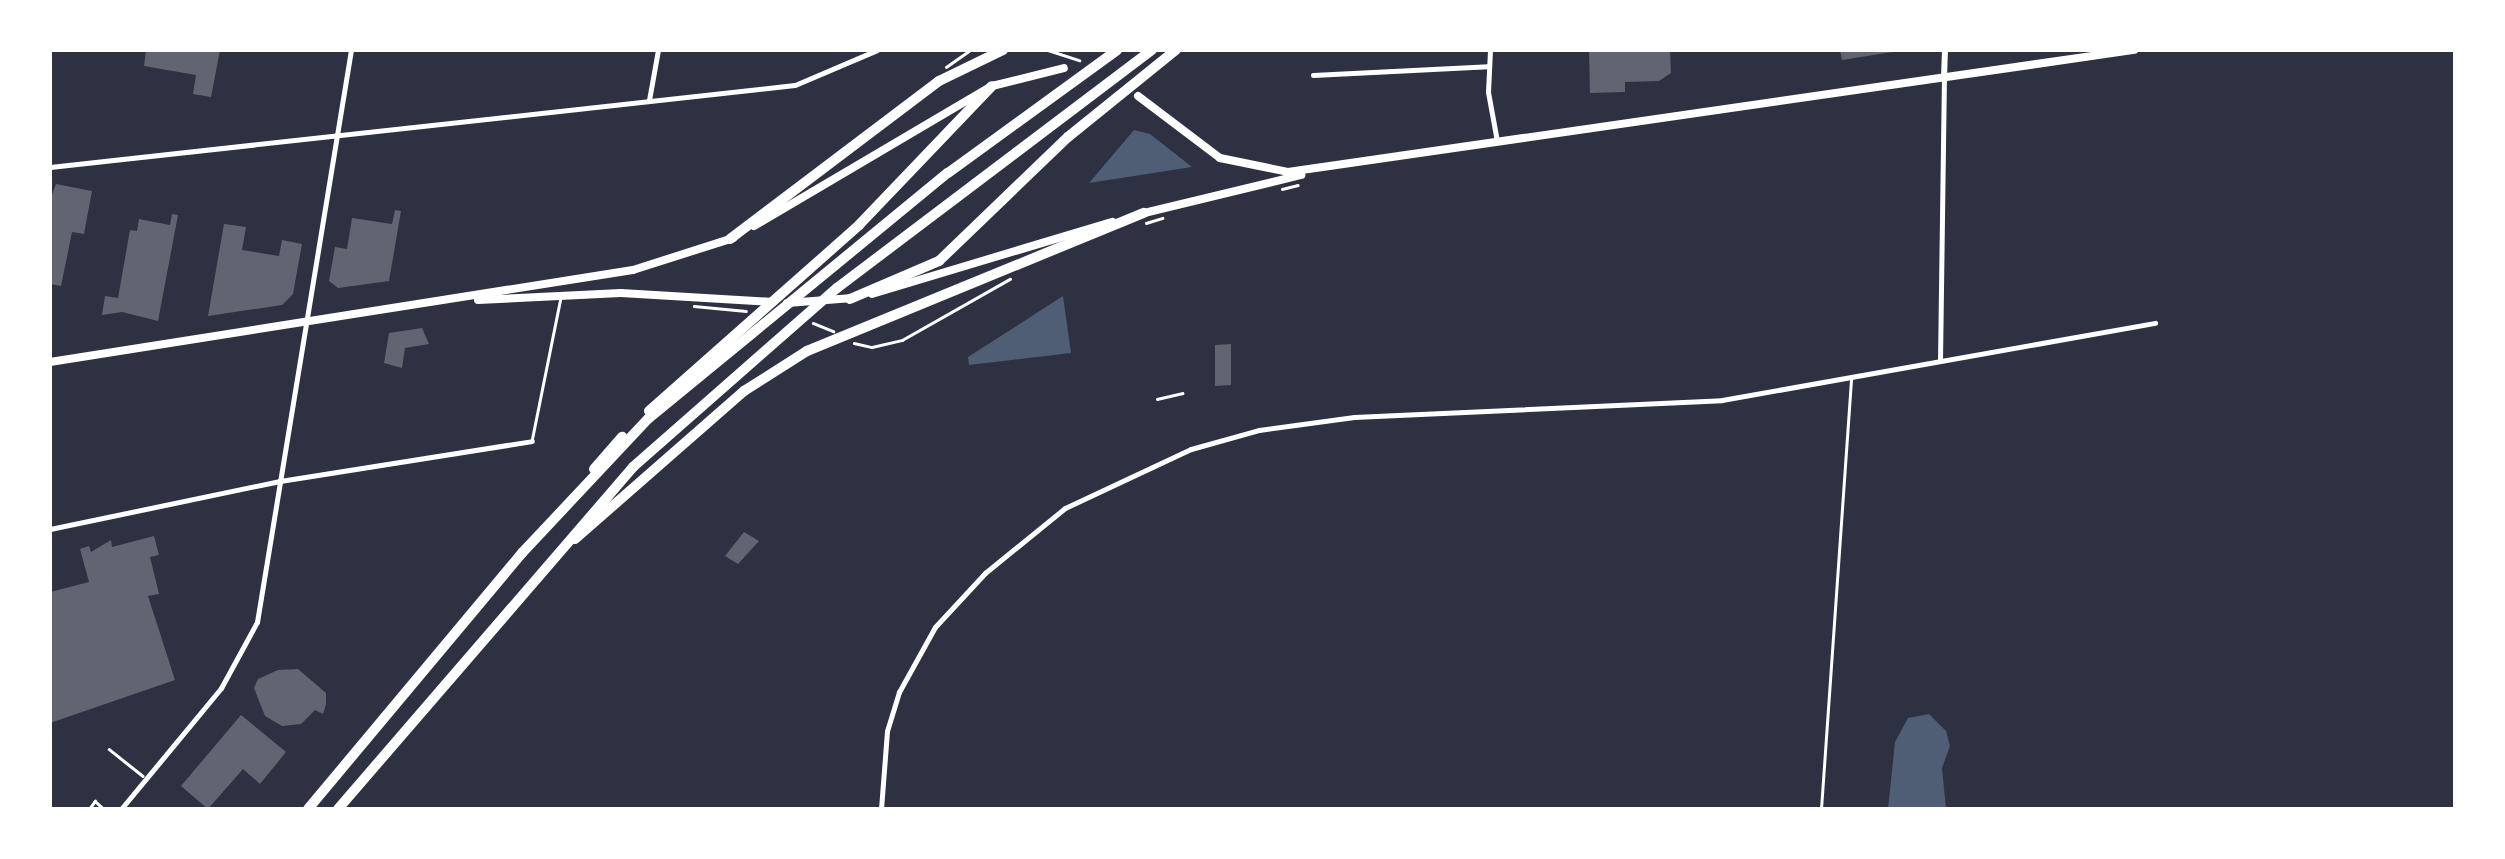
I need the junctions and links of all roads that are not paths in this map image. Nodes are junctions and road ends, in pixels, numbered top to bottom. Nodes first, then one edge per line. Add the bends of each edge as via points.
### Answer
1 (351, 50) edge
2 (658, 50) edge
3 (876, 50) edge
4 (1003, 50) edge
5 (1117, 50) edge
6 (1152, 50) edge
7 (1176, 50) edge
8 (1490, 50) edge
9 (1945, 50) edge
10 (2134, 50) edge
11 (1488, 66) junction
12 (1064, 68) dead end
13 (1313, 75) dead end
14 (1944, 79) junction
15 (992, 86) junction
16 (1138, 96) dead end
17 (649, 100) junction
18 (337, 134) junction
19 (1497, 142) junction
20 (50, 166) edge
21 (1335, 168) junction
22 (1144, 213) junction
23 (730, 239) junction
24 (561, 294) junction
25 (850, 299) junction
26 (443, 302) junction
27 (306, 323) junction
28 (2155, 323) dead end
29 (1940, 361) junction
30 (50, 362) edge
31 (1851, 378) junction
32 (1182, 393) dead end
33 (1157, 399) dead end
34 (532, 440) joint
35 (280, 482) junction
36 (575, 496) junction
37 (50, 529) edge
38 (554, 555) junction
39 (110, 749) dead end
40 (146, 778) junction
41 (88, 809) edge
42 (104, 809) edge
43 (121, 809) edge
44 (308, 809) edge
45 (338, 809) edge
46 (881, 809) edge
47 (1821, 809) edge

1 - 18 street
2 - 17 street
3 - 17 street via 794,85
4 - 23 highway via 939,81
5 - 36 highway via 763,317 648,419
6 - 38 highway via 836,288 634,468
7 - 25 highway via 1068,137 939,261
8 - 11 street
9 - 14 street
10 - 14 main road
11 - 13 street
11 - 19 street
12 - 15 main road
14 - 19 main road
14 - 29 street
15 - 23 main road
15 - 36 highway via 859,225 743,321 602,456
16 - 21 main road via 1231,162 1288,172
17 - 18 street
18 - 20 street
18 - 27 street
19 - 21 main road
21 - 22 main road
22 - 25 main road
22 - 38 highway via 807,350 744,392
23 - 26 main road via 677,260
24 - 25 main road via 800,304
24 - 26 main road
24 - 34 lane
26 - 27 main road
27 - 30 main road
27 - 35 street
28 - 29 street
29 - 31 street
31 - 46 street via 1677,406 1307,422 1212,442 1134,472 1032,533 935,627 887,732
31 - 47 lane
32 - 33 lane
34 - 35 street
35 - 37 street
35 - 40 street via 250,642
36 - 44 highway
38 - 45 highway
39 - 40 lane
40 - 43 street
41 - 42 lane via 95,802

